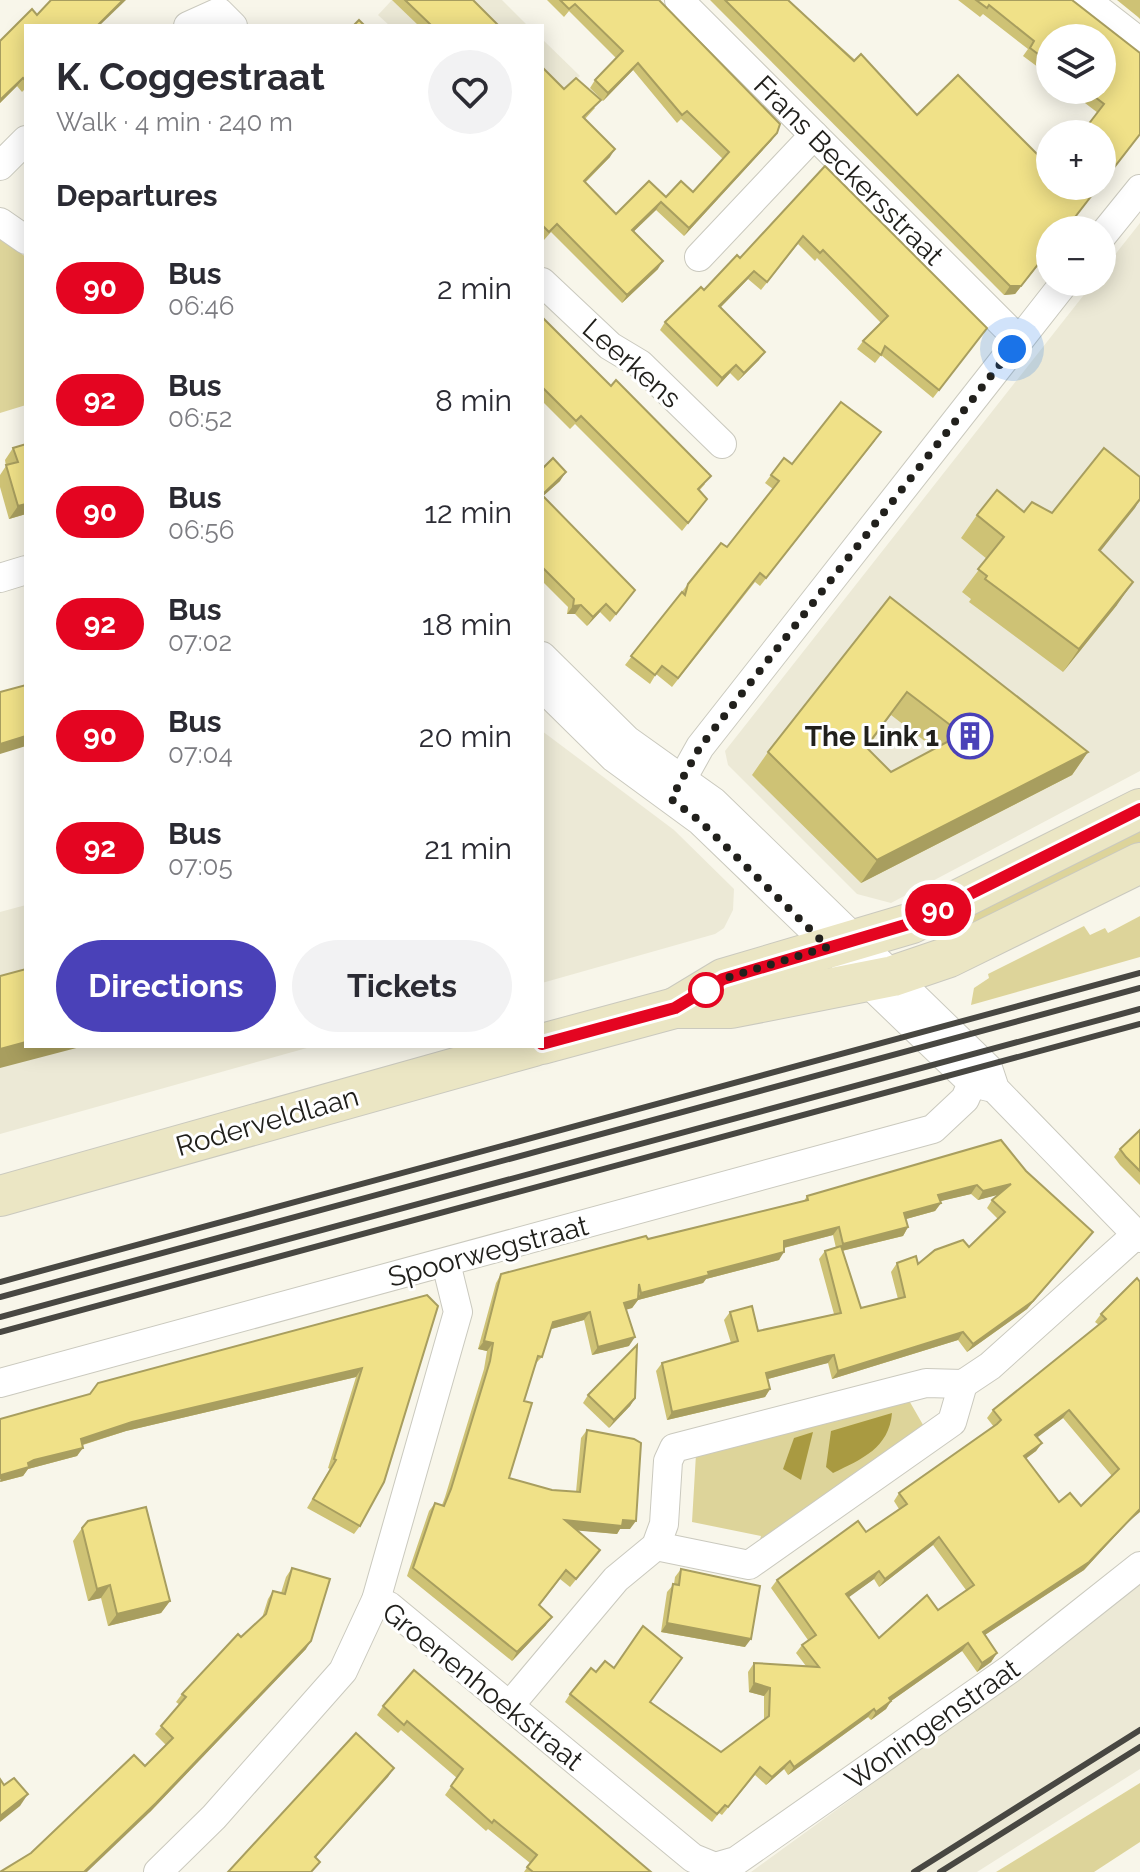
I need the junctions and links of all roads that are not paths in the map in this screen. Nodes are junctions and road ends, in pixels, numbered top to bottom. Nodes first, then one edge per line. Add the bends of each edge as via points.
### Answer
1 (679, 0) edge
2 (1086, 0) edge
3 (226, 19) edge
4 (199, 24) edge
5 (1140, 42) edge
6 (814, 135) junction
7 (24, 142) edge
8 (0, 166) edge
9 (1140, 189) edge
10 (1116, 219) edge
11 (0, 222) edge
12 (24, 239) edge
13 (699, 257) dead end
14 (544, 284) edge
15 (1054, 296) edge
16 (1019, 340) junction
17 (722, 444) dead end
18 (24, 571) edge
19 (0, 578) edge
20 (544, 658) edge
21 (544, 689) edge
22 (677, 789) junction
23 (1140, 809) edge
24 (1140, 863) edge
25 (842, 944) junction
26 (889, 988) junction
27 (675, 1008) junction
28 (544, 1043) edge
29 (527, 1048) edge
30 (977, 1090) junction
31 (0, 1196) edge
32 (1138, 1236) edge
33 (446, 1263) junction
34 (0, 1383) edge
35 (963, 1384) junction
36 (656, 1546) junction
37 (1140, 1566) edge
38 (376, 1600) junction
39 (510, 1705) junction
40 (715, 1867) joint
41 (158, 1872) edge

1 - 6 street, Frans Beckersstraat
2 - 5 street
3 - 4 street
6 - 13 street
6 - 16 street, Frans Beckersstraat
7 - 8 street
9 - 10 street
11 - 12 street
14 - 17 street, Leerkens via 610,346 640,364
15 - 16 street
16 - 22 street via 700,747
18 - 19 street
20 - 22 street
21 - 22 street via 614,758
22 - 25 street via 714,802
23 - 25 street via 912,923
24 - 26 street
25 - 26 street
25 - 27 street via 723,979
26 - 27 street via 731,1008
26 - 30 street
27 - 28 street
29 - 31 street, Roderveldlaan
30 - 32 street
30 - 33 street, Spoorwegstraat via 933,1129
32 - 35 street
33 - 34 street, Spoorwegstraat
33 - 38 street, Groenenhoekstraat via 458,1312
35 - 36 street via 952,1422 749,1565
35 - 36 street via 926,1383 674,1448
36 - 39 street via 616,1579
37 - 40 street, Woningenstraat via 1010,1669 736,1861
38 - 39 street, Groenenhoekstraat
38 - 41 street via 343,1671
39 - 40 street, Groenenhoekstraat via 693,1858

